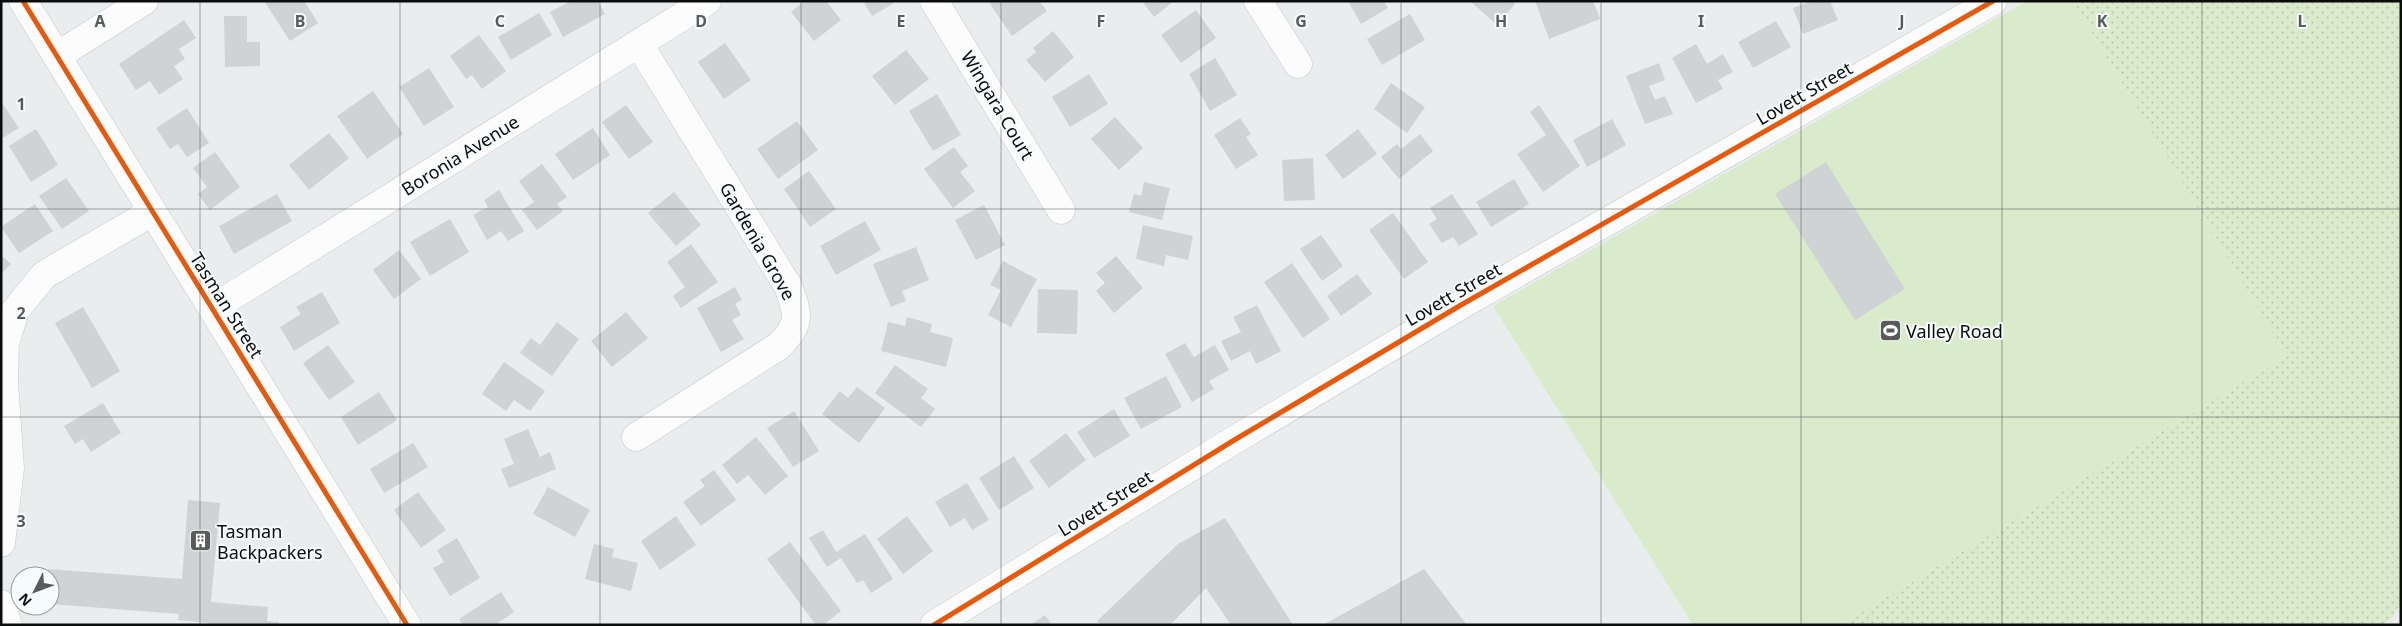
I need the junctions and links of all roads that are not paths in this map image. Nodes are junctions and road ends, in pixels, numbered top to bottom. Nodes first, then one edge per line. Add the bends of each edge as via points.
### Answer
1 (23, 1) edge
2 (144, 1) edge
3 (707, 1) edge
4 (934, 1) edge
5 (1258, 1) edge
6 (1993, 1) edge
7 (638, 44) junction
8 (57, 56) junction
9 (1298, 64) dead end
10 (1061, 210) dead end
11 (152, 212) junction
12 (213, 308) junction
13 (636, 437) dead end
14 (1, 543) edge
15 (1, 604) edge
16 (8, 625) edge
17 (407, 625) edge
18 (934, 625) edge

1 - 8 street, Tasman Street
2 - 8 street
3 - 7 street, Boronia Avenue
4 - 10 street, Wingara Court
5 - 9 street
6 - 18 street, Lovett Street via 1453,310
7 - 12 street, Boronia Avenue
7 - 13 street, Gardenia Grove via 788,286 797,310 794,330 779,346
8 - 11 street, Tasman Street
11 - 12 street, Tasman Street
11 - 14 street via 44,275 15,312 5,344 4,383 10,468
12 - 17 street, Tasman Street
15 - 16 street

